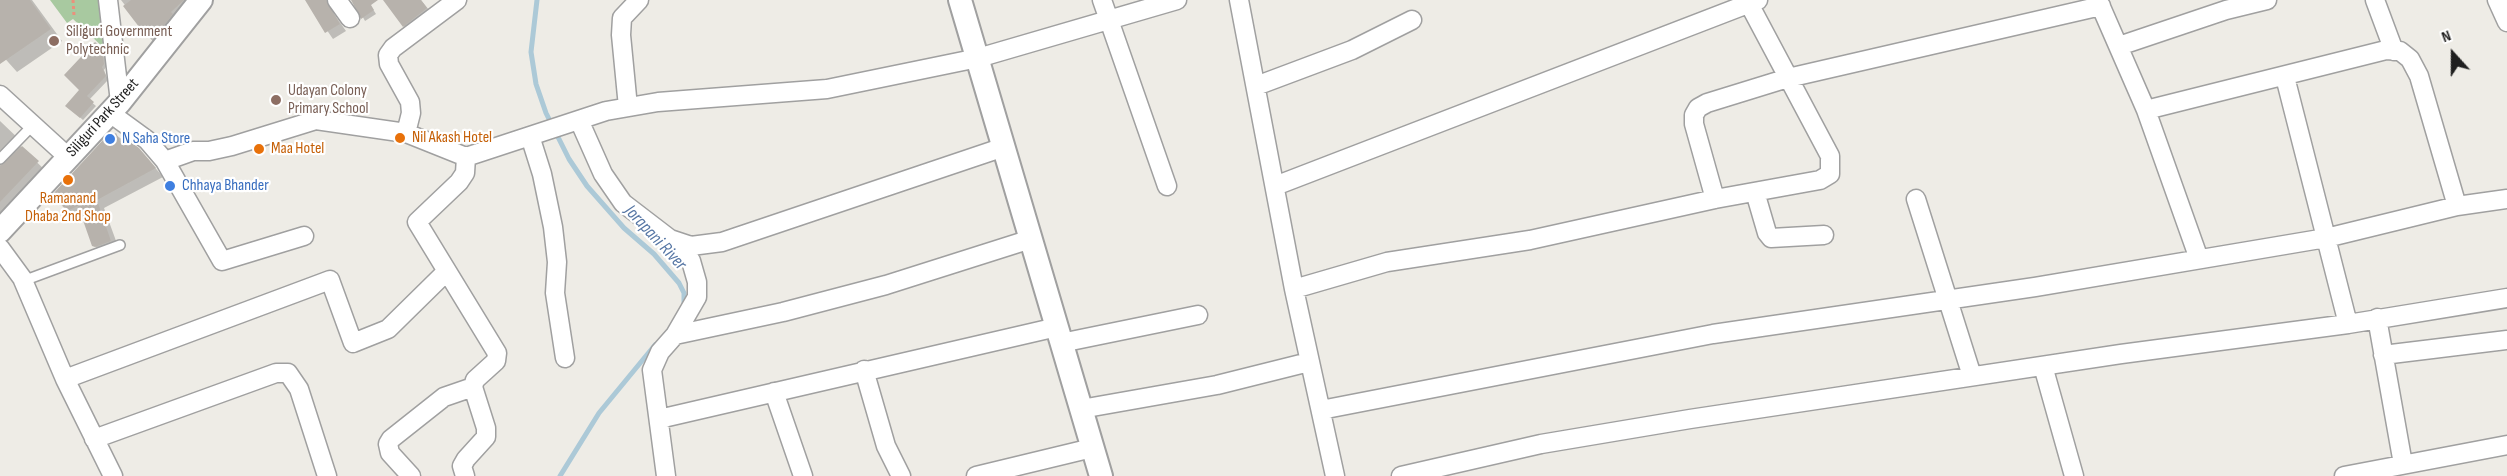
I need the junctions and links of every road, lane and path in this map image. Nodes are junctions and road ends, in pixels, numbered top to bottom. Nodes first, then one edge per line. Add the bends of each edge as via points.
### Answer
1 (73, 0) edge
2 (108, 0) edge
3 (201, 0) edge
4 (337, 0) edge
5 (457, 0) edge
6 (639, 0) edge
7 (960, 0) edge
8 (1102, 0) edge
9 (1177, 0) edge
10 (1239, 0) edge
11 (2267, 0) edge
12 (2375, 0) edge
13 (2497, 0) edge
14 (1751, 1) edge
15 (2100, 3) edge
16 (74, 16) dead end
17 (350, 18) dead end
18 (1108, 19) junction
19 (1412, 20) dead end
20 (2507, 22) edge
21 (2119, 46) junction
22 (2394, 51) junction
23 (978, 58) junction
24 (2286, 77) junction
25 (1788, 78) junction
26 (1256, 86) junction
27 (0, 95) edge
28 (115, 107) junction
29 (628, 107) junction
30 (2146, 110) junction
31 (576, 121) junction
32 (33, 125) junction
33 (406, 133) junction
34 (533, 134) junction
35 (1004, 147) junction
36 (466, 157) junction
37 (68, 158) junction
38 (0, 159) edge
39 (165, 161) junction
40 (1167, 186) dead end
41 (1275, 186) junction
42 (1755, 192) junction
43 (1715, 199) junction
44 (1916, 199) dead end
45 (2507, 199) edge
46 (2457, 207) junction
47 (0, 231) edge
48 (1824, 235) dead end
49 (304, 236) dead end
50 (2326, 238) junction
51 (1031, 239) junction
52 (680, 243) junction
53 (120, 244) dead end
54 (0, 248) edge
55 (2199, 259) junction
56 (446, 272) junction
57 (23, 281) junction
58 (1294, 289) junction
59 (2507, 298) edge
60 (1949, 299) junction
61 (1198, 315) dead end
62 (2377, 318) junction
63 (2348, 324) junction
64 (675, 335) junction
65 (1059, 335) junction
66 (2507, 340) edge
67 (2383, 355) junction
68 (565, 358) dead end
69 (1309, 362) junction
70 (2043, 366) junction
71 (864, 370) junction
72 (1972, 376) junction
73 (65, 379) junction
74 (473, 387) junction
75 (774, 392) junction
76 (1081, 409) junction
77 (1321, 410) junction
78 (659, 419) junction
79 (94, 440) junction
80 (2507, 445) edge
81 (1092, 448) junction
82 (2403, 464) junction
83 (113, 476) edge
84 (327, 476) edge
85 (411, 476) edge
86 (465, 476) edge
87 (666, 476) edge
88 (803, 476) edge
89 (901, 476) edge
90 (976, 476) edge
91 (1101, 476) edge
92 (1335, 476) edge
93 (1401, 476) edge
94 (2074, 476) edge
95 (2344, 476) edge

1 - 16 path
2 - 28 street
3 - 28 street, Siliguri Park Street
4 - 17 street
5 - 33 street via 388,55 410,102
6 - 29 street via 622,18
7 - 23 street
8 - 18 street
9 - 18 street
10 - 26 street
11 - 21 street
12 - 22 street
13 - 20 street
14 - 25 street
14 - 41 street
15 - 21 street
15 - 25 street
18 - 23 street
18 - 40 street
19 - 26 street via 1352,50
21 - 30 street
22 - 24 street
22 - 46 street via 2410,59 2419,76
23 - 29 street via 827,88
23 - 35 street
24 - 30 street
24 - 50 street
25 - 42 street via 1830,156 1830,174 1820,180
25 - 43 street via 1698,108 1694,124
26 - 41 street
27 - 32 street
28 - 37 street, Siliguri Park Street
28 - 39 street
29 - 31 street
30 - 55 street
31 - 34 street
31 - 52 street via 623,203 651,227
32 - 37 street
32 - 38 lane
33 - 36 street
33 - 39 street via 316,120 232,146 193,151
34 - 36 street
34 - 68 street via 553,227 556,303
35 - 51 street
35 - 52 street via 722,242 691,246
36 - 56 street via 465,173 459,182 417,222
37 - 47 street, Siliguri Park Street
39 - 49 street via 222,261
41 - 58 street
42 - 43 street
42 - 48 street via 1771,238
43 - 58 street via 1530,240 1387,262
44 - 60 street
45 - 46 street
46 - 50 street
50 - 55 street
50 - 63 street
51 - 64 street via 818,303
51 - 65 street
52 - 64 street via 691,261 697,297
53 - 57 lane
54 - 57 street
55 - 60 street
56 - 73 street via 388,329 353,343 330,280
56 - 74 street via 497,353 496,361 475,380
57 - 73 street
58 - 69 street
59 - 62 street
60 - 72 street
60 - 77 street via 1713,334
61 - 65 street
62 - 63 street
62 - 67 street
63 - 70 street
64 - 78 street via 660,352 652,370
65 - 71 street
65 - 76 street
66 - 67 street
67 - 82 street
69 - 76 street via 1217,385
69 - 77 street
70 - 72 street
70 - 94 street
71 - 75 street
71 - 89 street via 886,446
72 - 93 street via 1541,444
73 - 79 street
74 - 85 street via 444,397 391,439 390,453
74 - 86 street via 486,437 462,466
75 - 78 street
75 - 88 street
76 - 81 street
77 - 92 street
78 - 87 street
79 - 83 street
79 - 84 street via 276,373 288,373 299,389
80 - 82 street
81 - 90 street
81 - 91 street
82 - 95 street

